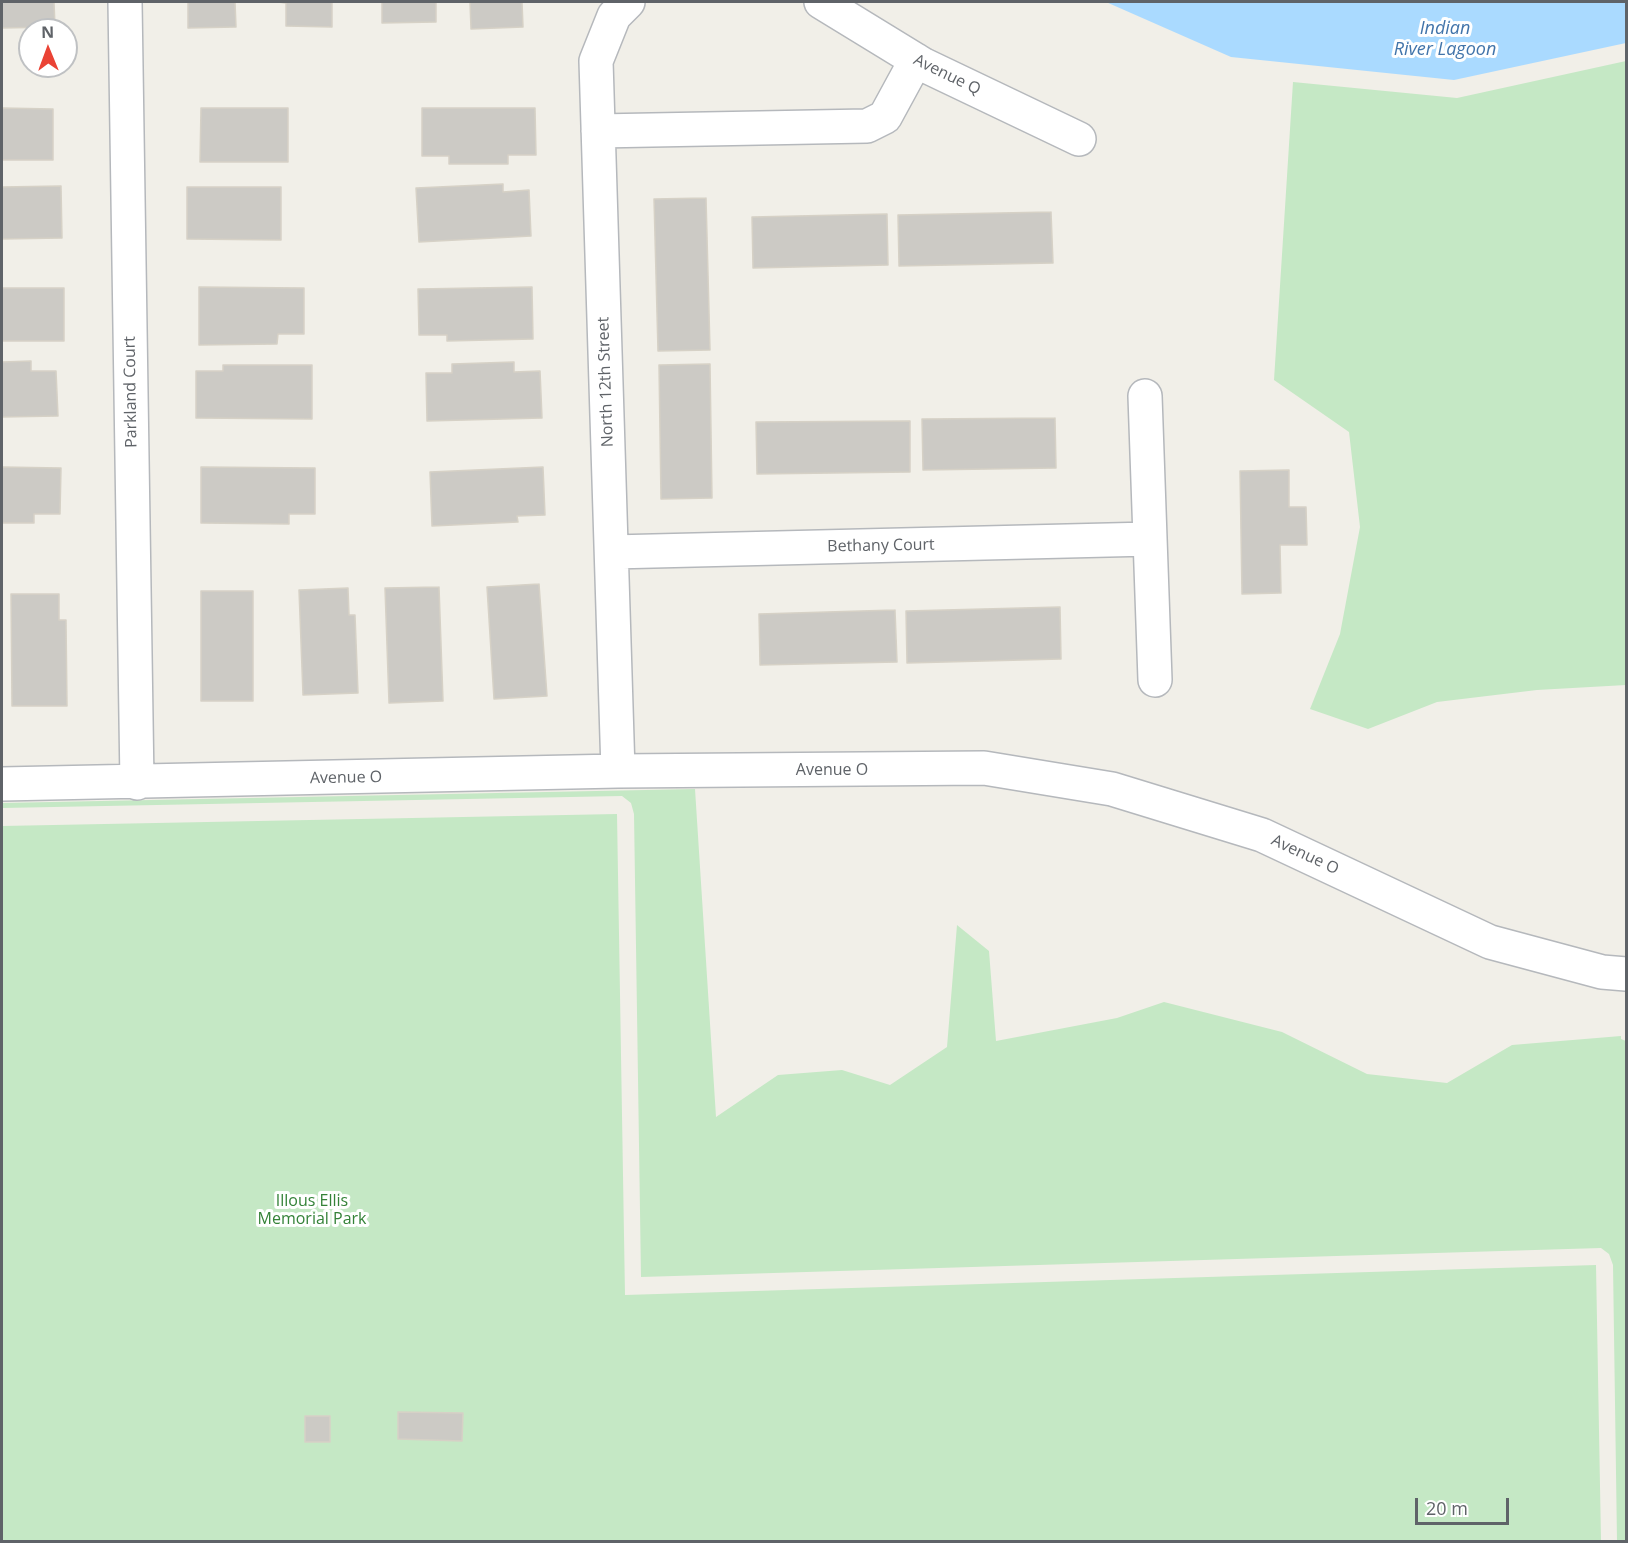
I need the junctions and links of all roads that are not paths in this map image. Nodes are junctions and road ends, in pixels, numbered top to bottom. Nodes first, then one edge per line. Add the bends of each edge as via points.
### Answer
1 (125, 2) edge
2 (628, 2) edge
3 (821, 2) edge
4 (916, 60) junction
5 (598, 131) junction
6 (1078, 139) dead end
7 (1145, 396) dead end
8 (1150, 540) junction
9 (612, 552) junction
10 (1155, 680) dead end
11 (618, 771) junction
12 (137, 783) junction
13 (2, 784) edge
14 (1626, 974) edge

1 - 12 street, Parkland Court
2 - 5 street, North 12th Street via 614,16 596,61
3 - 4 street, Avenue Q
4 - 5 street via 885,117 867,126
4 - 6 street, Avenue Q
5 - 9 street, North 12th Street
7 - 8 street
8 - 9 street, Bethany Court
8 - 10 street
9 - 11 street, North 12th Street
11 - 12 street, Avenue O
11 - 14 street, Avenue O via 984,768 1112,789 1262,835 1490,942 1602,972
12 - 13 street, Avenue O

